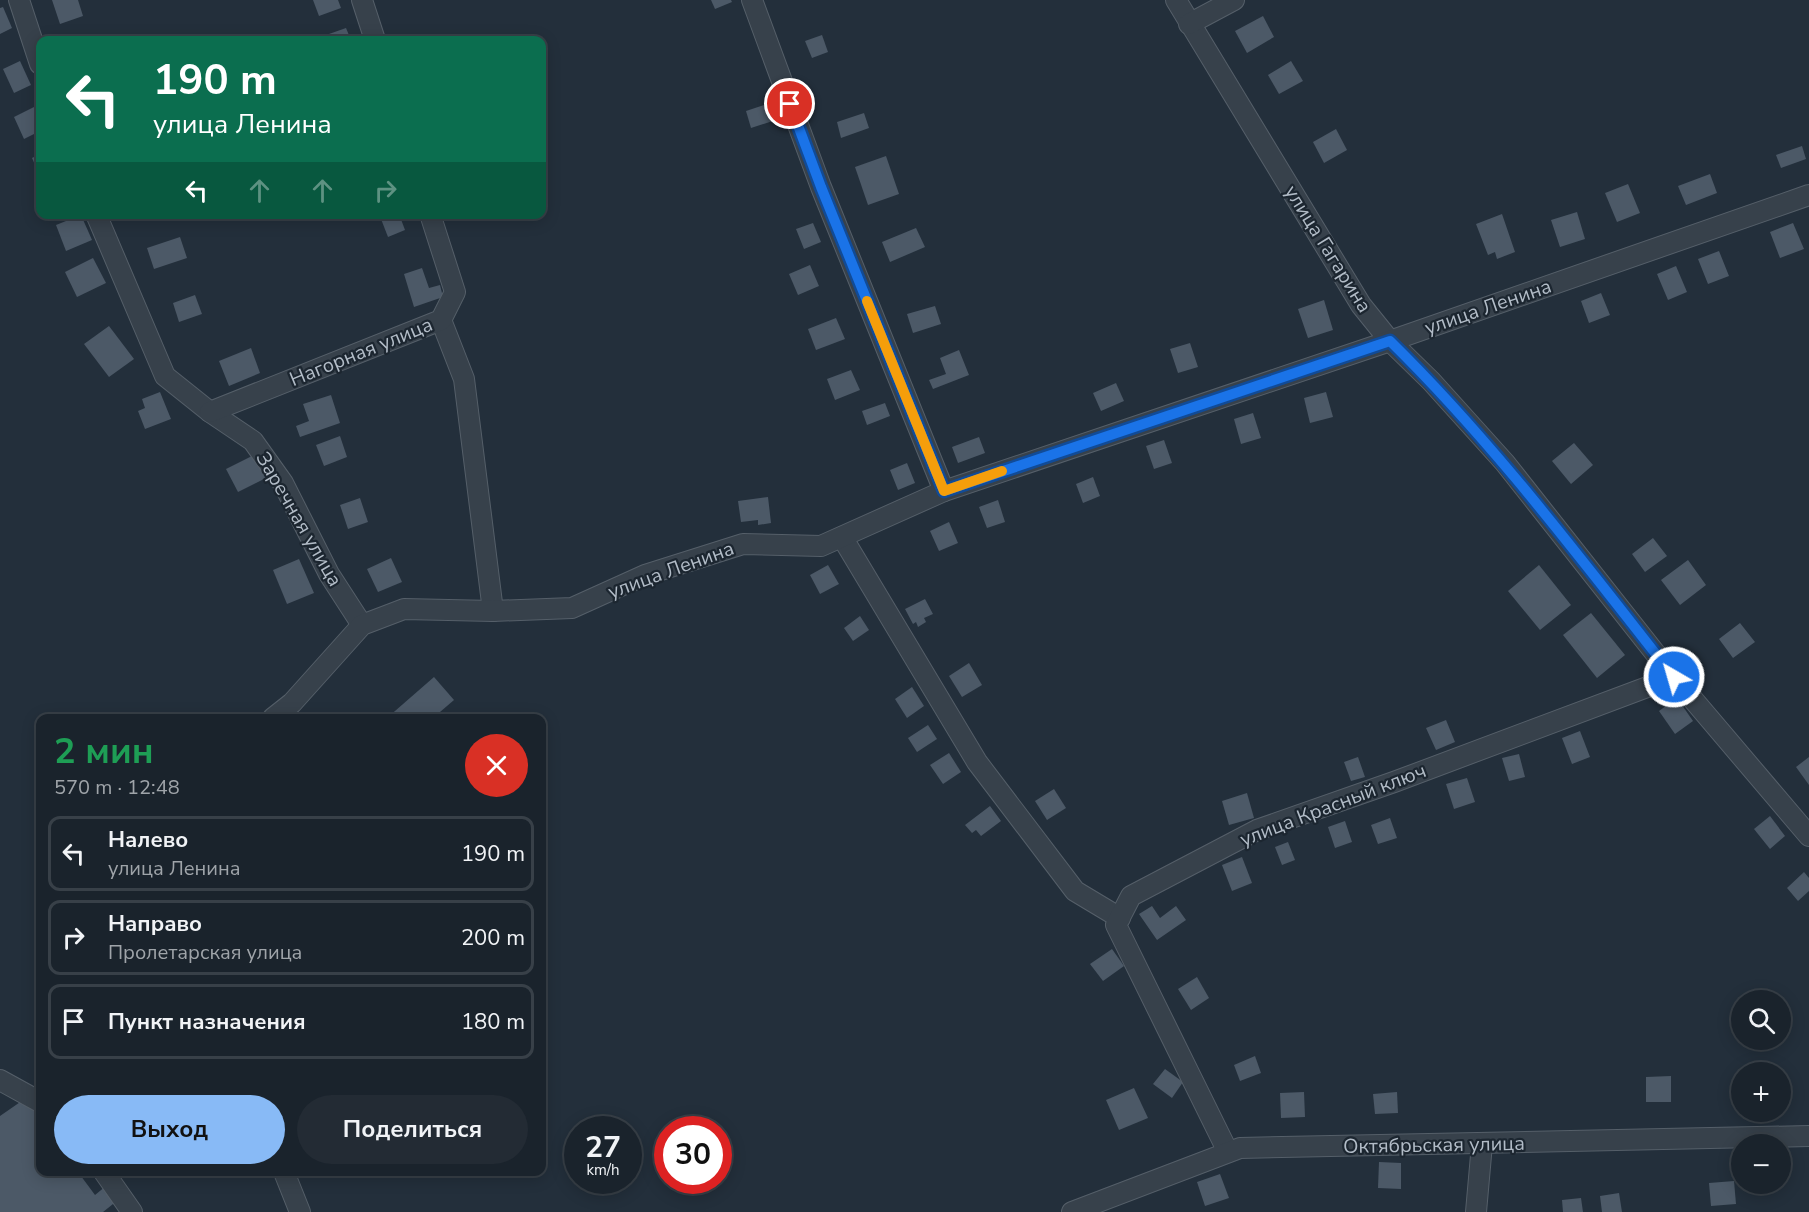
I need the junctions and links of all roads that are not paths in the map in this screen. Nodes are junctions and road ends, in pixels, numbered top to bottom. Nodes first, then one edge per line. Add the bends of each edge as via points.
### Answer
1 (19, 0) edge
2 (362, 0) edge
3 (752, 0) edge
4 (1176, 0) edge
5 (1234, 0) edge
6 (1189, 24) junction
7 (374, 36) edge
8 (36, 52) edge
9 (1809, 195) edge
10 (98, 219) edge
11 (432, 219) edge
12 (441, 320) junction
13 (1390, 341) junction
14 (210, 412) junction
15 (944, 491) junction
16 (842, 537) junction
17 (493, 611) junction
18 (363, 625) junction
19 (1674, 677) junction
20 (278, 714) edge
21 (1809, 836) edge
22 (1120, 918) junction
23 (0, 1080) edge
24 (36, 1100) edge
25 (1809, 1136) edge
26 (1482, 1144) junction
27 (1228, 1152) junction
28 (107, 1176) edge
29 (286, 1176) edge
30 (132, 1212) edge
31 (300, 1212) edge
32 (1072, 1212) edge
33 (1476, 1212) edge

1 - 8 street
2 - 7 street
3 - 15 street via 821,187
4 - 6 street, улица Гагарина
5 - 6 street
6 - 13 street, улица Гагарина via 1361,304
9 - 13 street, улица Ленина
10 - 14 street, Заречная улица via 165,375
11 - 12 street, Нагорная улица via 455,292
12 - 14 street, Нагорная улица
12 - 17 street via 465,379
13 - 15 street, улица Ленина
13 - 19 street, улица Гагарина via 1505,463
14 - 18 street, Заречная улица via 253,441 283,483 329,574
15 - 16 street, улица Ленина
16 - 17 street, улица Ленина via 821,546 743,544 645,575 572,608
16 - 22 street via 976,762 1075,891
17 - 18 street, улица Ленина via 404,609
18 - 20 street, улица Ленина
19 - 21 street, улица Гагарина
19 - 22 street, улица Красный ключ via 1257,830 1131,896
22 - 27 street via 1116,925
23 - 24 street
25 - 26 street, Октябрьская улица
26 - 27 street, Октябрьская улица via 1240,1148
26 - 33 street
27 - 32 street, Октябрьская улица
28 - 30 street
29 - 31 street

